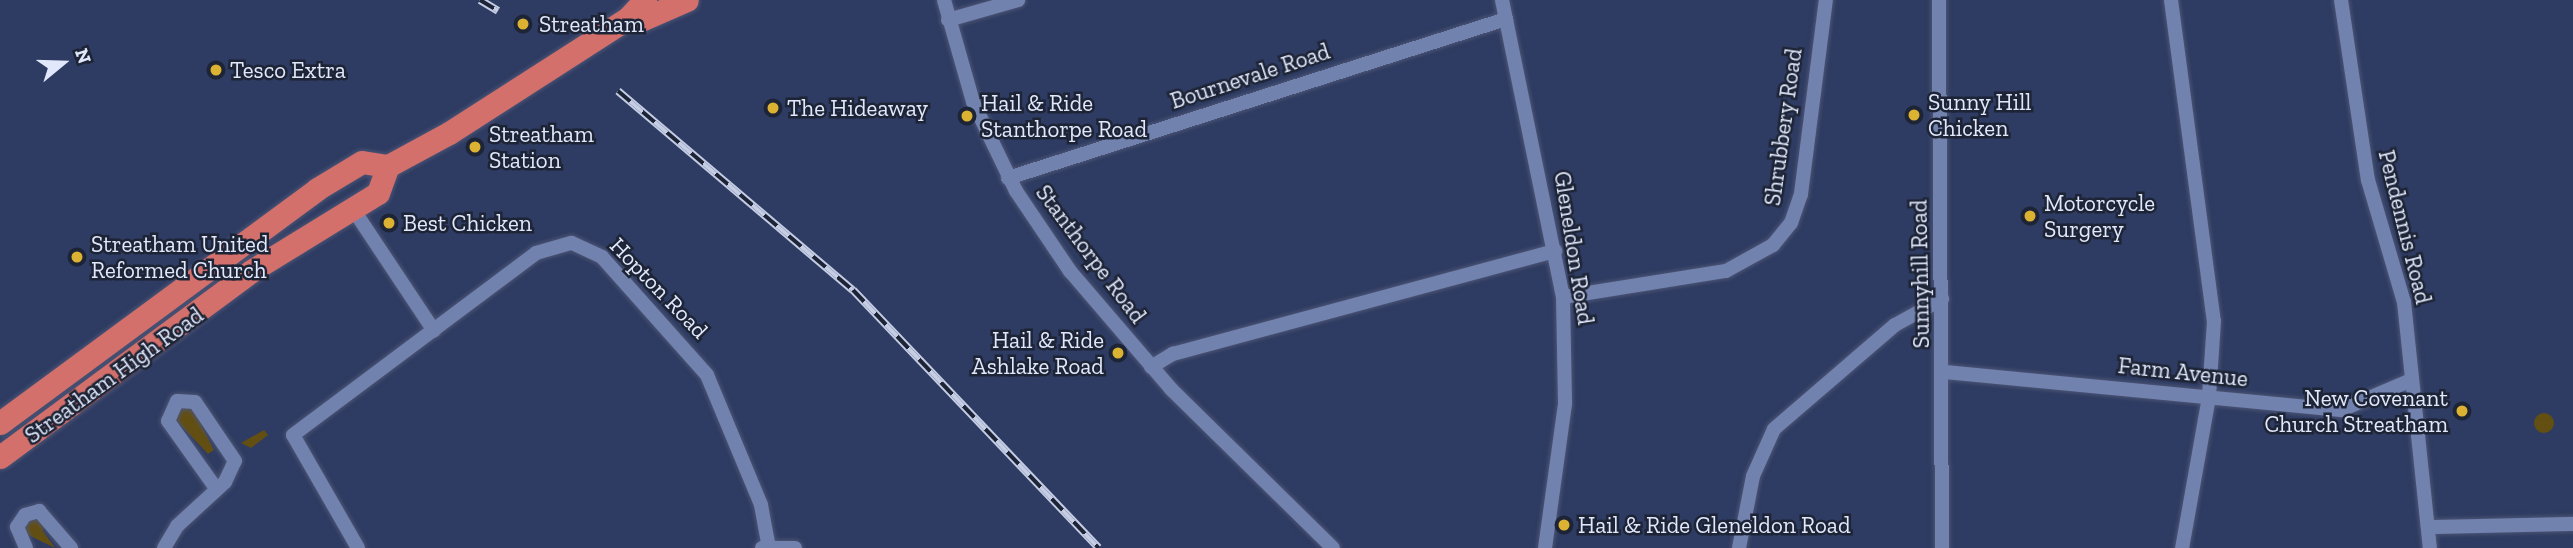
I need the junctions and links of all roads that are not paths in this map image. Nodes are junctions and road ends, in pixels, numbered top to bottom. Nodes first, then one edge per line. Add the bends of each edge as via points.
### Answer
1 (645, 0) edge
2 (687, 0) edge
3 (944, 0) edge
4 (1018, 0) edge
5 (1502, 0) edge
6 (1826, 0) edge
7 (1939, 0) edge
8 (2171, 0) edge
9 (2341, 0) edge
10 (628, 18) junction
11 (1506, 19) junction
12 (948, 20) junction
13 (388, 166) junction
14 (1008, 178) junction
15 (353, 209) junction
16 (1555, 251) junction
17 (1563, 297) junction
18 (1942, 299) junction
19 (434, 331) junction
20 (1151, 367) junction
21 (1945, 372) junction
22 (2409, 381) junction
23 (2209, 397) junction
24 (0, 423) edge
25 (0, 457) edge
26 (215, 487) junction
27 (2573, 524) edge
28 (2430, 527) junction
29 (767, 547) edge
30 (26, 548) edge
31 (71, 548) edge
32 (164, 548) edge
33 (358, 548) edge
34 (795, 548) edge
35 (1334, 548) edge
36 (1545, 548) edge
37 (1739, 548) edge
38 (1942, 548) edge
39 (2182, 548) edge
40 (2430, 548) edge

1 - 10 highway
2 - 10 highway via 641,20
3 - 12 street, Stanthorpe Road
4 - 12 street
5 - 11 street, Gleneldon Road
6 - 17 street, Shrubbery Road via 1801,194 1791,223 1773,244 1726,271
7 - 18 street, Sunnyhill Road
8 - 23 street via 2214,321
9 - 22 street, Pendennis Road via 2365,168 2404,302
10 - 13 highway
11 - 14 street, Bournevale Road
11 - 16 street, Gleneldon Road
12 - 14 street, Stanthorpe Road via 960,72
13 - 15 highway, Streatham High Road via 378,193
13 - 24 highway, Streatham High Road via 362,162 343,173 164,296
14 - 20 street, Stanthorpe Road via 1100,312
15 - 19 street
15 - 25 highway, Streatham High Road via 251,271
16 - 17 street, Gleneldon Road
16 - 20 street via 1173,354
17 - 36 street, Gleneldon Road via 1566,404
18 - 21 street, Sunnyhill Road
18 - 37 street via 1895,325 1774,429 1753,476
19 - 29 street, Hopton Road via 536,253 572,243 602,257 707,375 761,505
19 - 33 street, Hopton Road via 293,435
20 - 35 street, Stanthorpe Road
21 - 23 street, Farm Avenue
21 - 38 street, Sunnyhill Road
22 - 23 street, Farm Avenue via 2341,410
22 - 28 street, Pendennis Road
23 - 39 street
26 - 26 street via 233,473 232,449 195,402 177,401 168,421
26 - 32 street
27 - 28 street
28 - 40 street, Pendennis Road
29 - 34 street
30 - 31 street via 17,527 25,515 39,511

